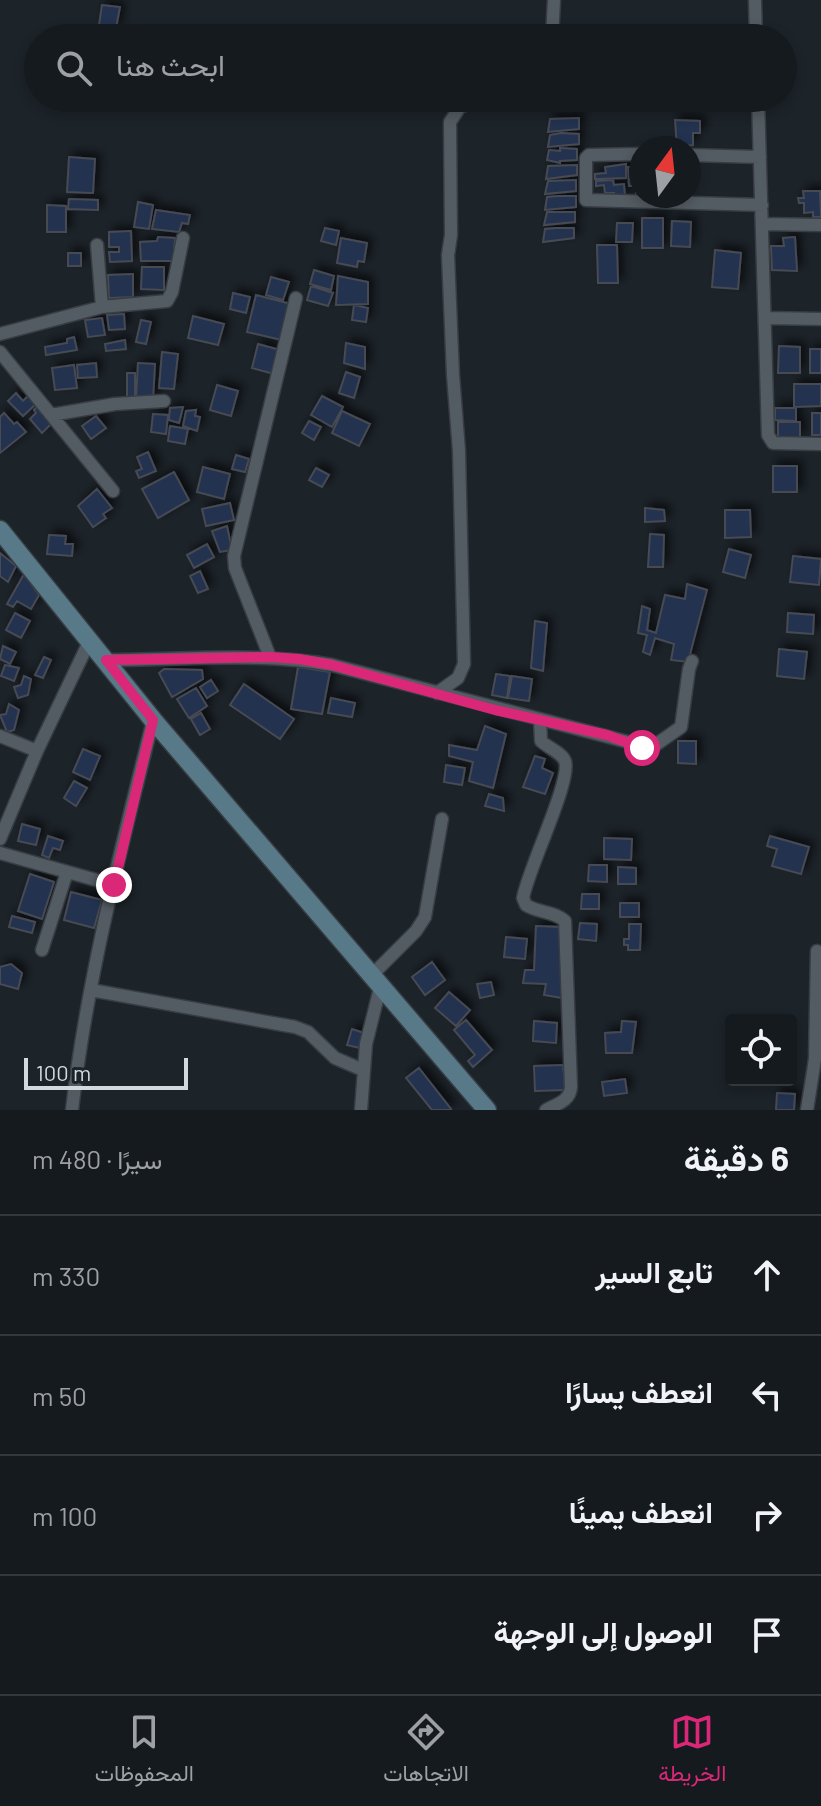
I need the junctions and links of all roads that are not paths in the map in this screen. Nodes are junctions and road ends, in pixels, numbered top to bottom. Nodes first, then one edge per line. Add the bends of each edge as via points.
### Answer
1 (554, 0) edge
2 (755, 0) edge
3 (553, 24) edge
4 (756, 24) edge
5 (457, 112) edge
6 (758, 112) edge
7 (629, 154) edge
8 (701, 155) edge
9 (760, 157) junction
10 (629, 201) edge
11 (701, 203) edge
12 (762, 205) junction
13 (762, 224) junction
14 (821, 225) edge
15 (183, 238) dead end
16 (97, 245) dead end
17 (296, 298) dead end
18 (102, 307) junction
19 (766, 318) junction
20 (821, 319) edge
21 (0, 334) edge
22 (0, 352) edge
23 (164, 401) dead end
24 (51, 415) junction
25 (821, 444) edge
26 (113, 491) dead end
27 (0, 530) edge
28 (89, 642) junction
29 (270, 657) junction
30 (106, 660) junction
31 (692, 661) dead end
32 (437, 693) junction
33 (153, 720) junction
34 (540, 720) junction
35 (0, 736) edge
36 (37, 751) junction
37 (442, 819) dead end
38 (0, 839) edge
39 (0, 853) edge
40 (67, 872) junction
41 (114, 885) junction
42 (42, 950) dead end
43 (817, 951) dead end
44 (377, 979) junction
45 (91, 990) junction
46 (363, 1070) junction
47 (72, 1110) edge
48 (361, 1110) edge
49 (487, 1110) edge
50 (546, 1110) edge
51 (807, 1110) edge

1 - 3 street
2 - 4 street
5 - 32 street via 450,122 448,255 464,664 458,678
6 - 9 street
7 - 10 street via 589,155 584,197
8 - 9 street
9 - 12 street
11 - 12 street
12 - 13 street
13 - 14 street
13 - 19 street
15 - 18 street via 167,301
16 - 18 street
17 - 29 street via 234,556
18 - 21 street
19 - 20 street
19 - 25 street via 769,440
22 - 24 street
23 - 24 street
24 - 26 street
27 - 28 street
28 - 30 street
28 - 36 street
29 - 30 street
29 - 32 street via 332,665
30 - 33 street
31 - 34 street via 681,727 651,748
32 - 34 street
33 - 41 street
33 - 44 street
34 - 50 street via 541,741 561,756 565,766 557,806 523,898 531,909 565,921 571,1087 566,1100
35 - 36 street
36 - 38 street
37 - 44 street via 425,917
39 - 40 street
40 - 41 street
40 - 42 street
41 - 45 street
43 - 51 street via 815,1059
44 - 46 street
44 - 49 street
45 - 46 street via 295,1027 308,1032 335,1058
45 - 47 street
46 - 48 street

